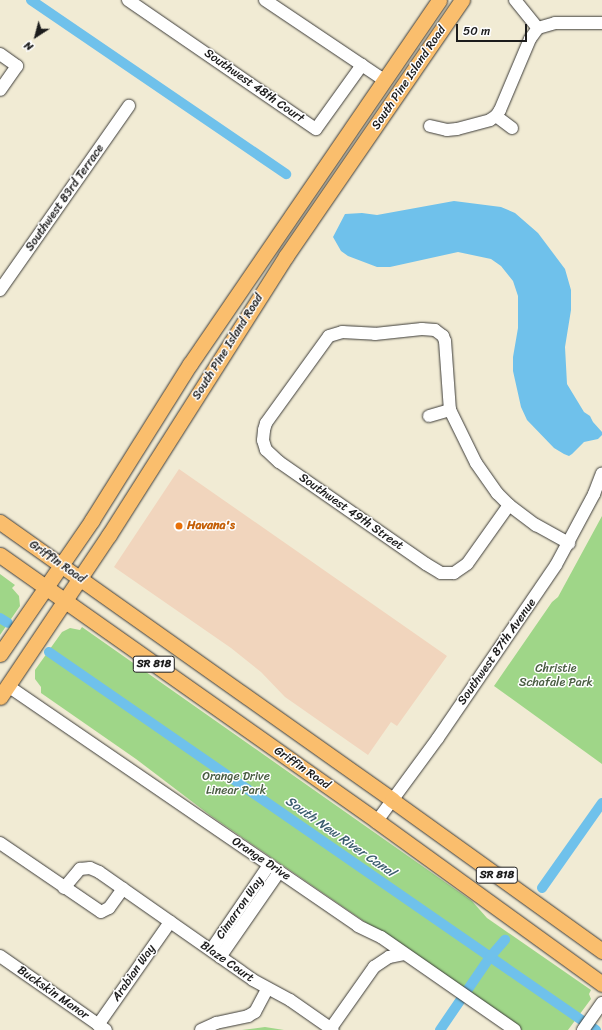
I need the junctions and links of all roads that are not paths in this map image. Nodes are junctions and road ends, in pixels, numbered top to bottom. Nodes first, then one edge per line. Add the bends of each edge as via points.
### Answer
1 (128, 0) edge
2 (266, 0) edge
3 (439, 0) edge
4 (462, 0) edge
5 (515, 0) edge
6 (602, 23) edge
7 (538, 28) junction
8 (0, 54) edge
9 (362, 66) junction
10 (384, 80) junction
11 (0, 90) edge
12 (129, 106) dead end
13 (496, 116) junction
14 (430, 126) dead end
15 (512, 128) dead end
16 (0, 290) edge
17 (450, 410) junction
18 (429, 416) dead end
19 (602, 473) edge
20 (509, 505) junction
21 (0, 522) edge
22 (568, 543) junction
23 (0, 555) edge
24 (61, 565) junction
25 (80, 579) junction
26 (46, 588) junction
27 (65, 601) junction
28 (1, 653) edge
29 (4, 692) edge
30 (392, 800) junction
31 (377, 821) junction
32 (0, 843) edge
33 (274, 868) junction
34 (64, 888) junction
35 (123, 889) junction
36 (170, 922) junction
37 (602, 951) edge
38 (215, 954) junction
39 (404, 954) junction
40 (0, 956) edge
41 (602, 984) edge
42 (267, 989) junction
43 (602, 1003) edge
44 (102, 1027) edge
45 (332, 1029) edge
46 (201, 1030) edge
47 (515, 1030) edge
48 (583, 1030) edge

1 - 9 street, Southwest 48th Court via 316,129
2 - 9 street
3 - 10 main road, South Pine Island Road
4 - 25 main road, South Pine Island Road via 286,256
5 - 7 street
6 - 7 street via 555,23
7 - 13 street via 530,39
8 - 11 street via 17,66
9 - 10 street
10 - 24 main road, South Pine Island Road via 190,364
12 - 16 street, Southwest 83rd Terrace
13 - 14 street via 457,129 447,130
13 - 15 street
17 - 18 street
17 - 20 street via 476,463 497,493
17 - 20 street, Southwest 49th Street via 445,342 440,332 422,329 386,334 335,333 324,340 266,423 263,440 266,450 279,462 435,570 448,574 467,564
19 - 22 street, Southwest 87th Avenue
20 - 22 street via 536,525
21 - 24 main road, Griffin Road / SR 818
22 - 30 street, Southwest 87th Avenue via 516,625
23 - 26 main road, Griffin Road / SR 818
24 - 25 main road, Griffin Road / SR 818
24 - 26 main road, South Pine Island Road
25 - 27 main road, South Pine Island Road
25 - 30 main road, Griffin Road / SR 818
26 - 27 main road, Griffin Road / SR 818
26 - 28 main road, South Pine Island Road
27 - 29 main road, South Pine Island Road
27 - 31 main road, Griffin Road / SR 818
29 - 33 street, Orange Drive
30 - 31 street, Southwest 87th Avenue
30 - 37 main road, Griffin Road / SR 818
31 - 41 main road, Griffin Road / SR 818
32 - 34 street
33 - 38 street, Cimarron Way
33 - 39 street, Orange Drive via 358,926
34 - 35 street, Blaze Court via 80,870 90,868
34 - 35 street via 100,912 109,908
35 - 36 street, Blaze Court
36 - 38 street, Blaze Court
36 - 44 street, Arabian Way
38 - 42 street, Blaze Court
39 - 45 street via 389,957 374,967
39 - 47 street, Orange Drive
40 - 44 street, Buckskin Manor
42 - 45 street, Blaze Court via 290,1000
42 - 46 street via 255,1012
43 - 48 street

